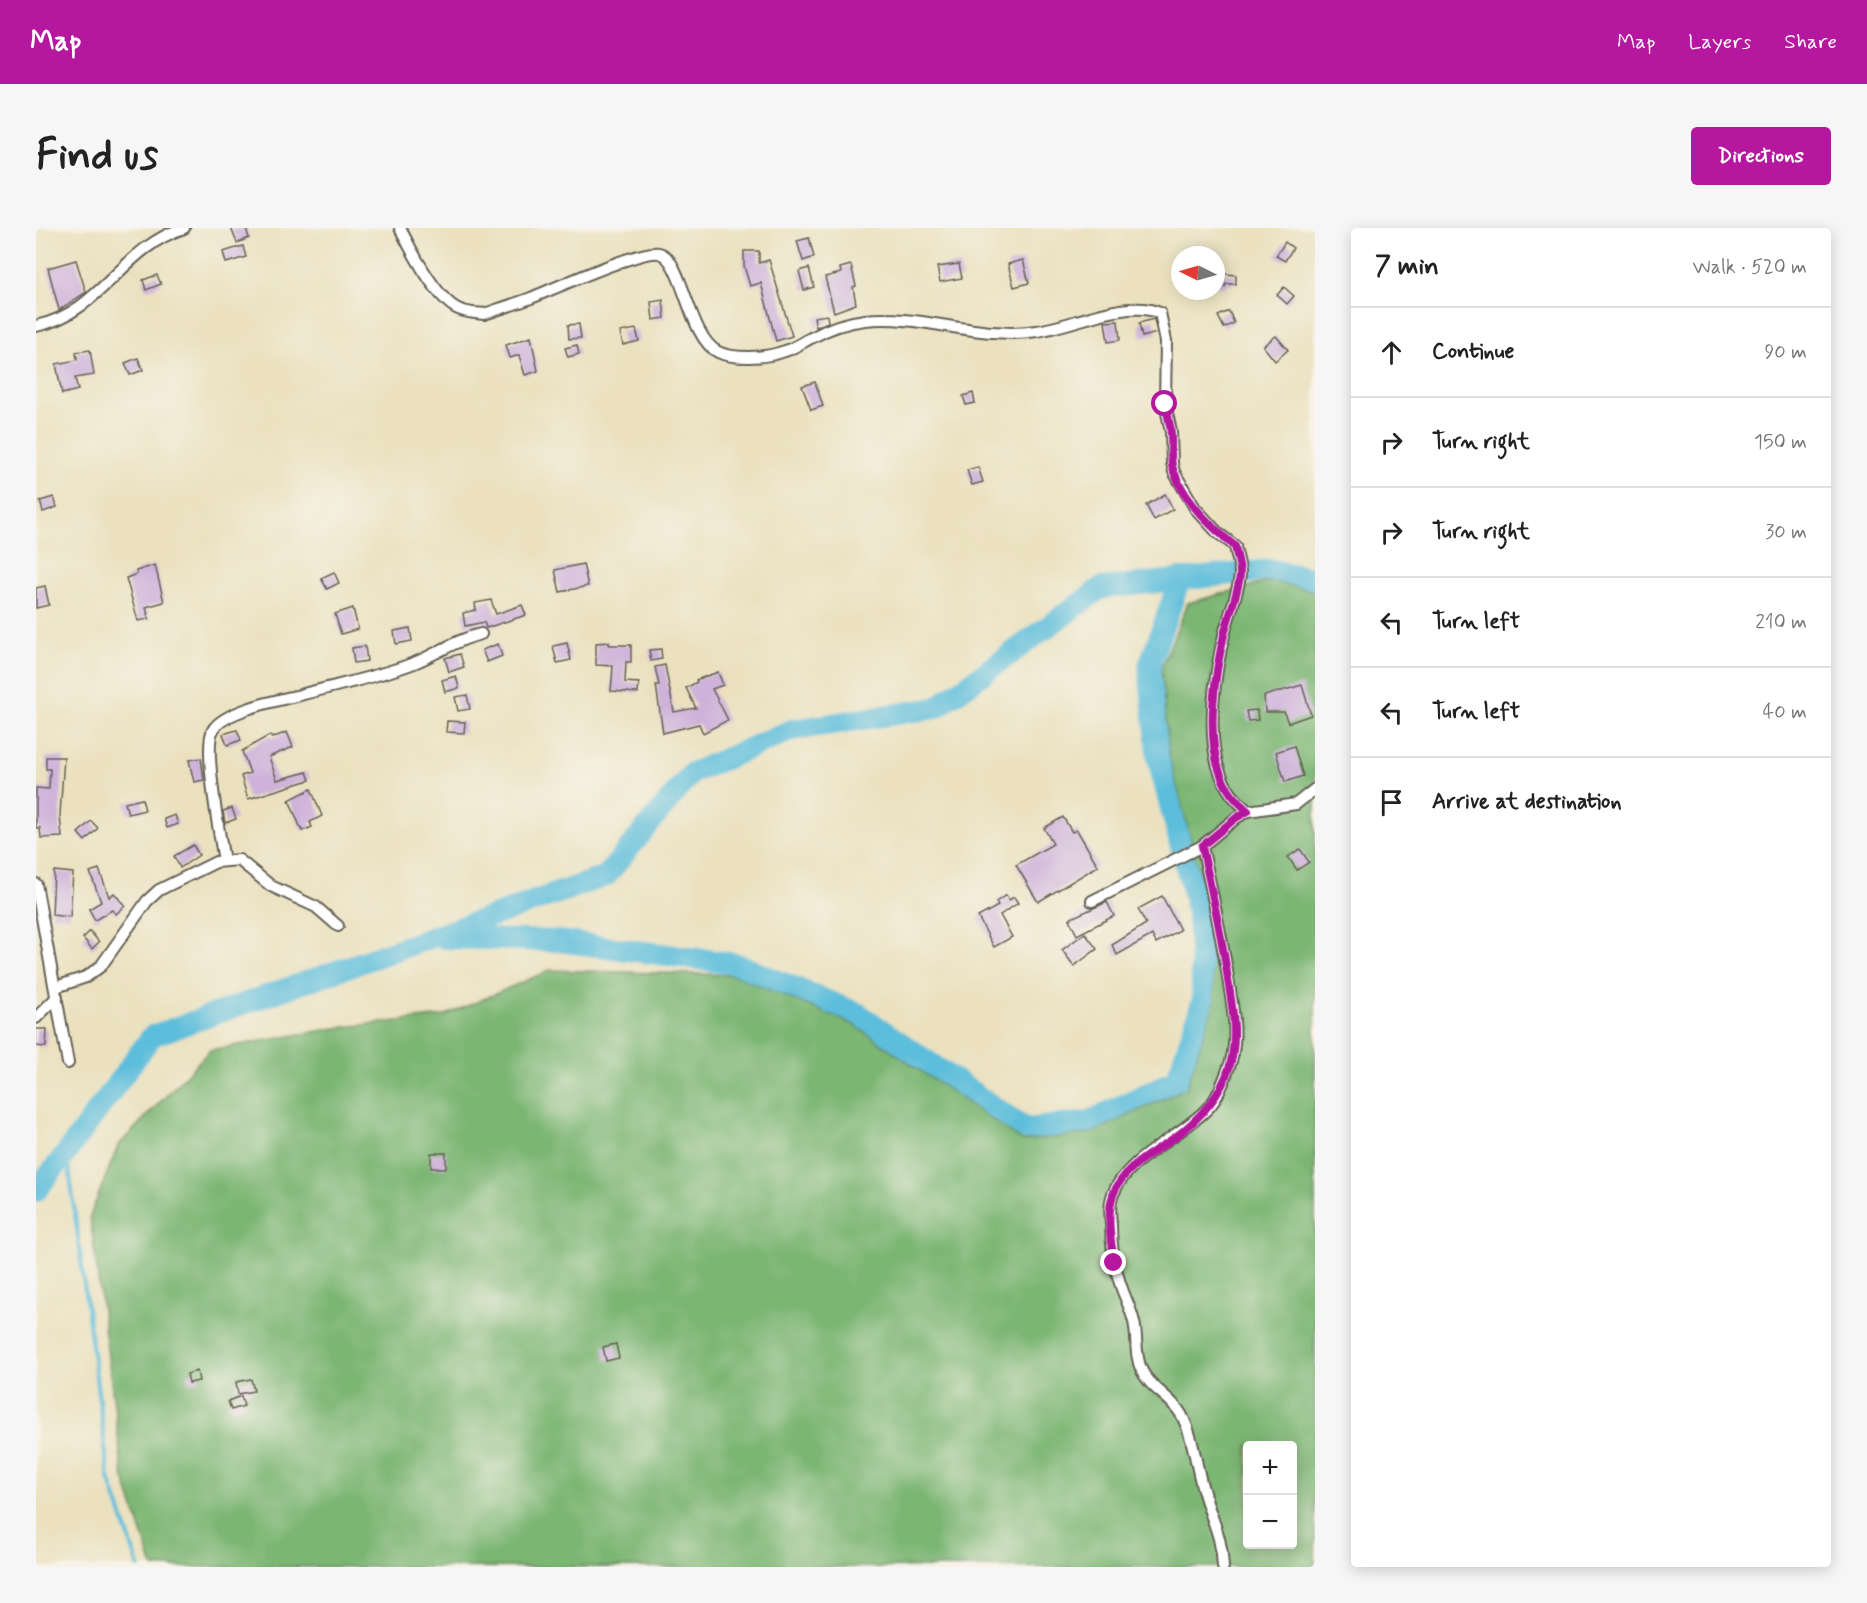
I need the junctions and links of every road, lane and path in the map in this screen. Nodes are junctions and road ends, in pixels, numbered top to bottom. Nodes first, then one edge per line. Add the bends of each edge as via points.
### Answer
1 (184, 228) edge
2 (400, 228) edge
3 (36, 326) edge
4 (481, 634) dead end
5 (1315, 789) edge
6 (1248, 811) junction
7 (1202, 846) junction
8 (224, 861) junction
9 (36, 884) edge
10 (1092, 901) dead end
11 (338, 926) dead end
12 (56, 992) junction
13 (36, 1018) edge
14 (68, 1063) dead end
15 (1223, 1567) edge

1 - 3 street via 148,245 70,315
2 - 6 street via 412,253 454,307 484,314 622,262 662,253 675,270 701,336 718,352 728,355 748,357 785,351 841,325 865,320 932,322 1012,333 1068,325 1117,310 1149,308 1160,313 1166,341 1165,404 1174,472 1195,508 1235,546 1240,574 1215,680 1214,736 1221,775 1229,791
4 - 8 street via 413,664 265,704 217,724 210,742
5 - 6 street via 1296,804
6 - 7 street
7 - 10 street
7 - 15 street via 1233,1007 1232,1058 1211,1104 1124,1177 1113,1194 1111,1226 1114,1263 1135,1324 1138,1363 1186,1425 1219,1535
8 - 11 street via 239,860 271,886 316,907
8 - 12 street via 179,879 153,895 100,966
9 - 12 street
12 - 13 street
12 - 14 street

